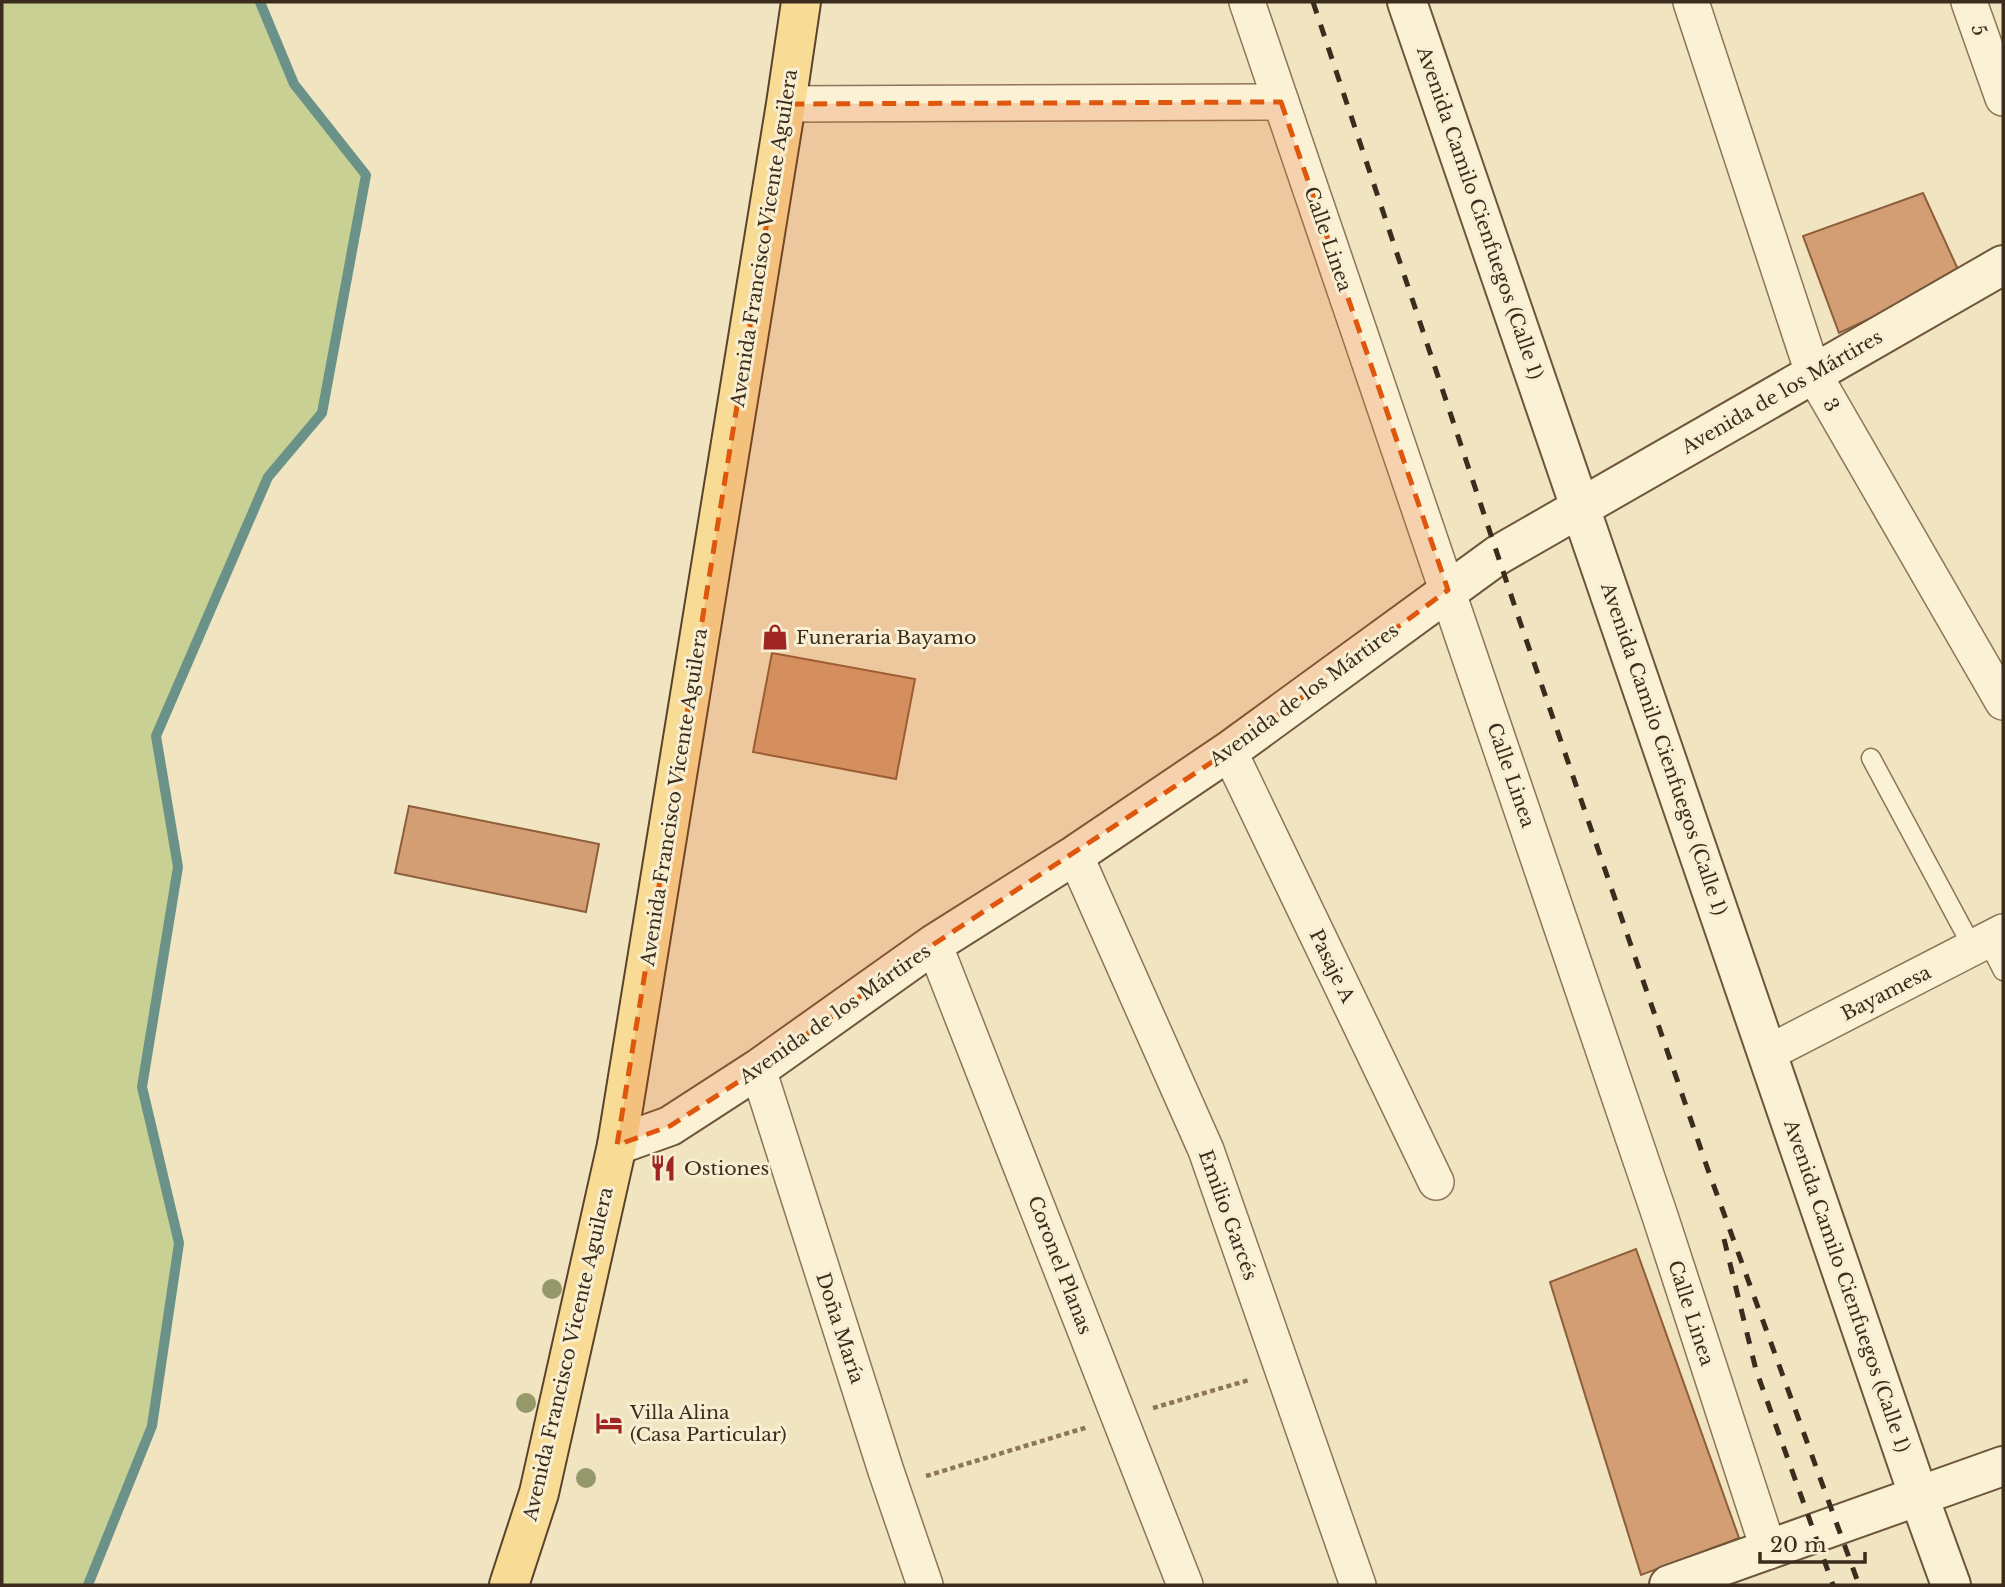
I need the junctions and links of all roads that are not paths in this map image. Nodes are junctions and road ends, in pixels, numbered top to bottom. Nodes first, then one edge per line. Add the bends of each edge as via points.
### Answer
1 (801, 2) edge
2 (1247, 2) edge
3 (1408, 2) edge
4 (1691, 2) edge
5 (1969, 2) edge
6 (2003, 98) edge
7 (1281, 102) junction
8 (786, 104) junction
9 (2003, 265) edge
10 (1813, 373) junction
11 (1581, 509) junction
12 (1448, 590) junction
13 (2003, 702) edge
14 (1229, 751) junction
15 (1871, 758) dead end
16 (1075, 855) junction
17 (1988, 940) edge
18 (934, 944) junction
19 (2003, 971) edge
20 (1768, 1053) junction
21 (758, 1069) junction
22 (617, 1145) junction
23 (1436, 1182) dead end
24 (2003, 1466) edge
25 (1919, 1497) junction
26 (1769, 1551) junction
27 (509, 1585) edge
28 (925, 1585) edge
29 (1185, 1585) edge
30 (1358, 1585) edge
31 (1669, 1585) edge
32 (1951, 1585) edge

1 - 8 main road, Avenida Francisco Vicente Aguilera
2 - 7 street, Calle Linea
3 - 11 street, Avenida Camilo Cienfuegos (Calle 1)
4 - 10 street, 3
5 - 6 street, 5
7 - 8 street
7 - 12 street, Calle Linea
8 - 22 main road, Avenida Francisco Vicente Aguilera
9 - 10 street, Avenida de los Mártires
10 - 11 street, Avenida de los Mártires
10 - 13 street, 3
11 - 12 street, Avenida de los Mártires via 1498,555
11 - 20 street, Avenida Camilo Cienfuegos (Calle 1)
12 - 14 street, Avenida de los Mártires
12 - 26 street, Calle Linea
14 - 16 street, Avenida de los Mártires
14 - 23 street, Pasaje A
15 - 17 lane
16 - 18 street, Avenida de los Mártires
16 - 30 street, Emilio Garcés via 1206,1150
17 - 19 lane
17 - 20 street, Bayamesa
18 - 21 street, Avenida de los Mártires
18 - 29 street, Coronel Planas
20 - 25 street, Avenida Camilo Cienfuegos (Calle 1)
21 - 22 street, Avenida de los Mártires via 670,1126
21 - 28 street, Doña María
22 - 27 main road, Avenida Francisco Vicente Aguilera via 539,1493
24 - 25 street
25 - 26 street
25 - 32 street, Avenida Camilo Cienfuegos (Calle 1)
26 - 31 street

